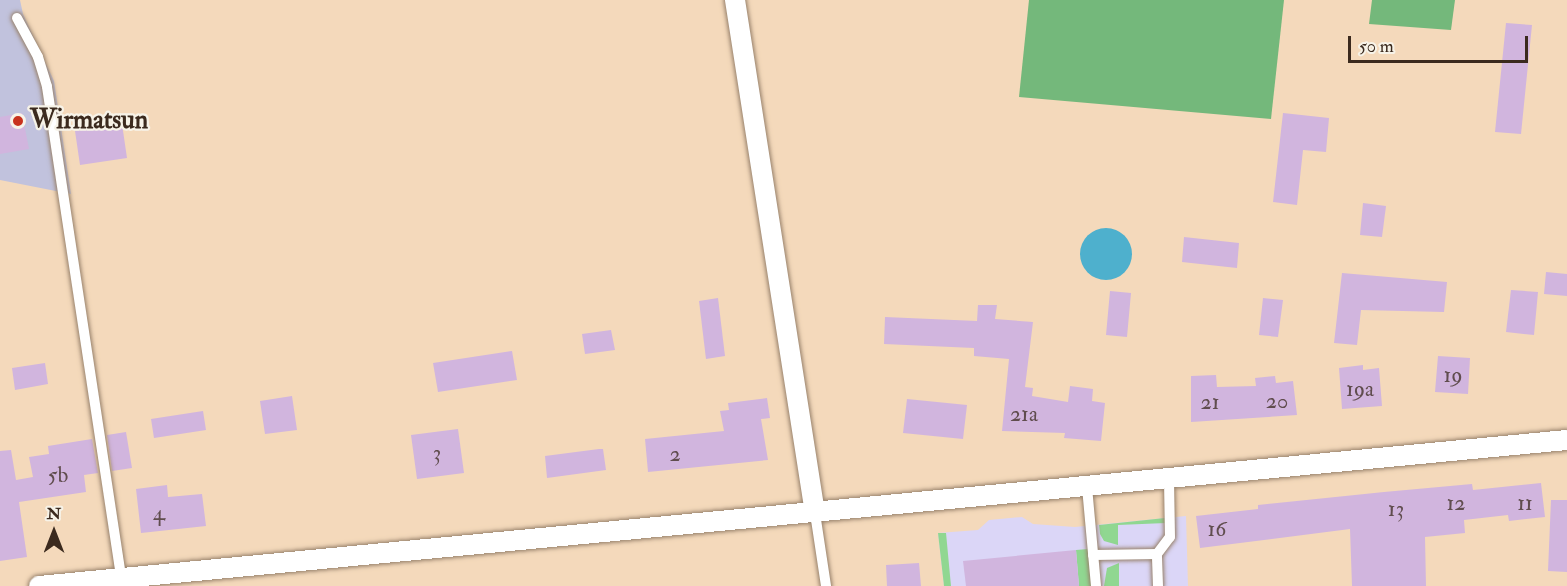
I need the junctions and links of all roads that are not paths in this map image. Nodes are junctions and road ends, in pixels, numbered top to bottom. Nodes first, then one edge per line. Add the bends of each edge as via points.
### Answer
1 (735, 0) edge
2 (17, 18) dead end
3 (1567, 440) edge
4 (1169, 480) junction
5 (1087, 487) junction
6 (815, 513) junction
7 (1157, 554) junction
8 (1093, 555) junction
9 (121, 578) junction
10 (39, 586) edge
11 (826, 586) edge
12 (1096, 586) edge
13 (1158, 586) edge

1 - 6 street
2 - 9 lane via 38,57 48,87
3 - 4 street
4 - 5 street
4 - 7 lane via 1170,537
5 - 6 street
5 - 8 lane
6 - 9 street
6 - 11 lane
7 - 8 lane
7 - 13 lane
8 - 12 lane
9 - 10 street

